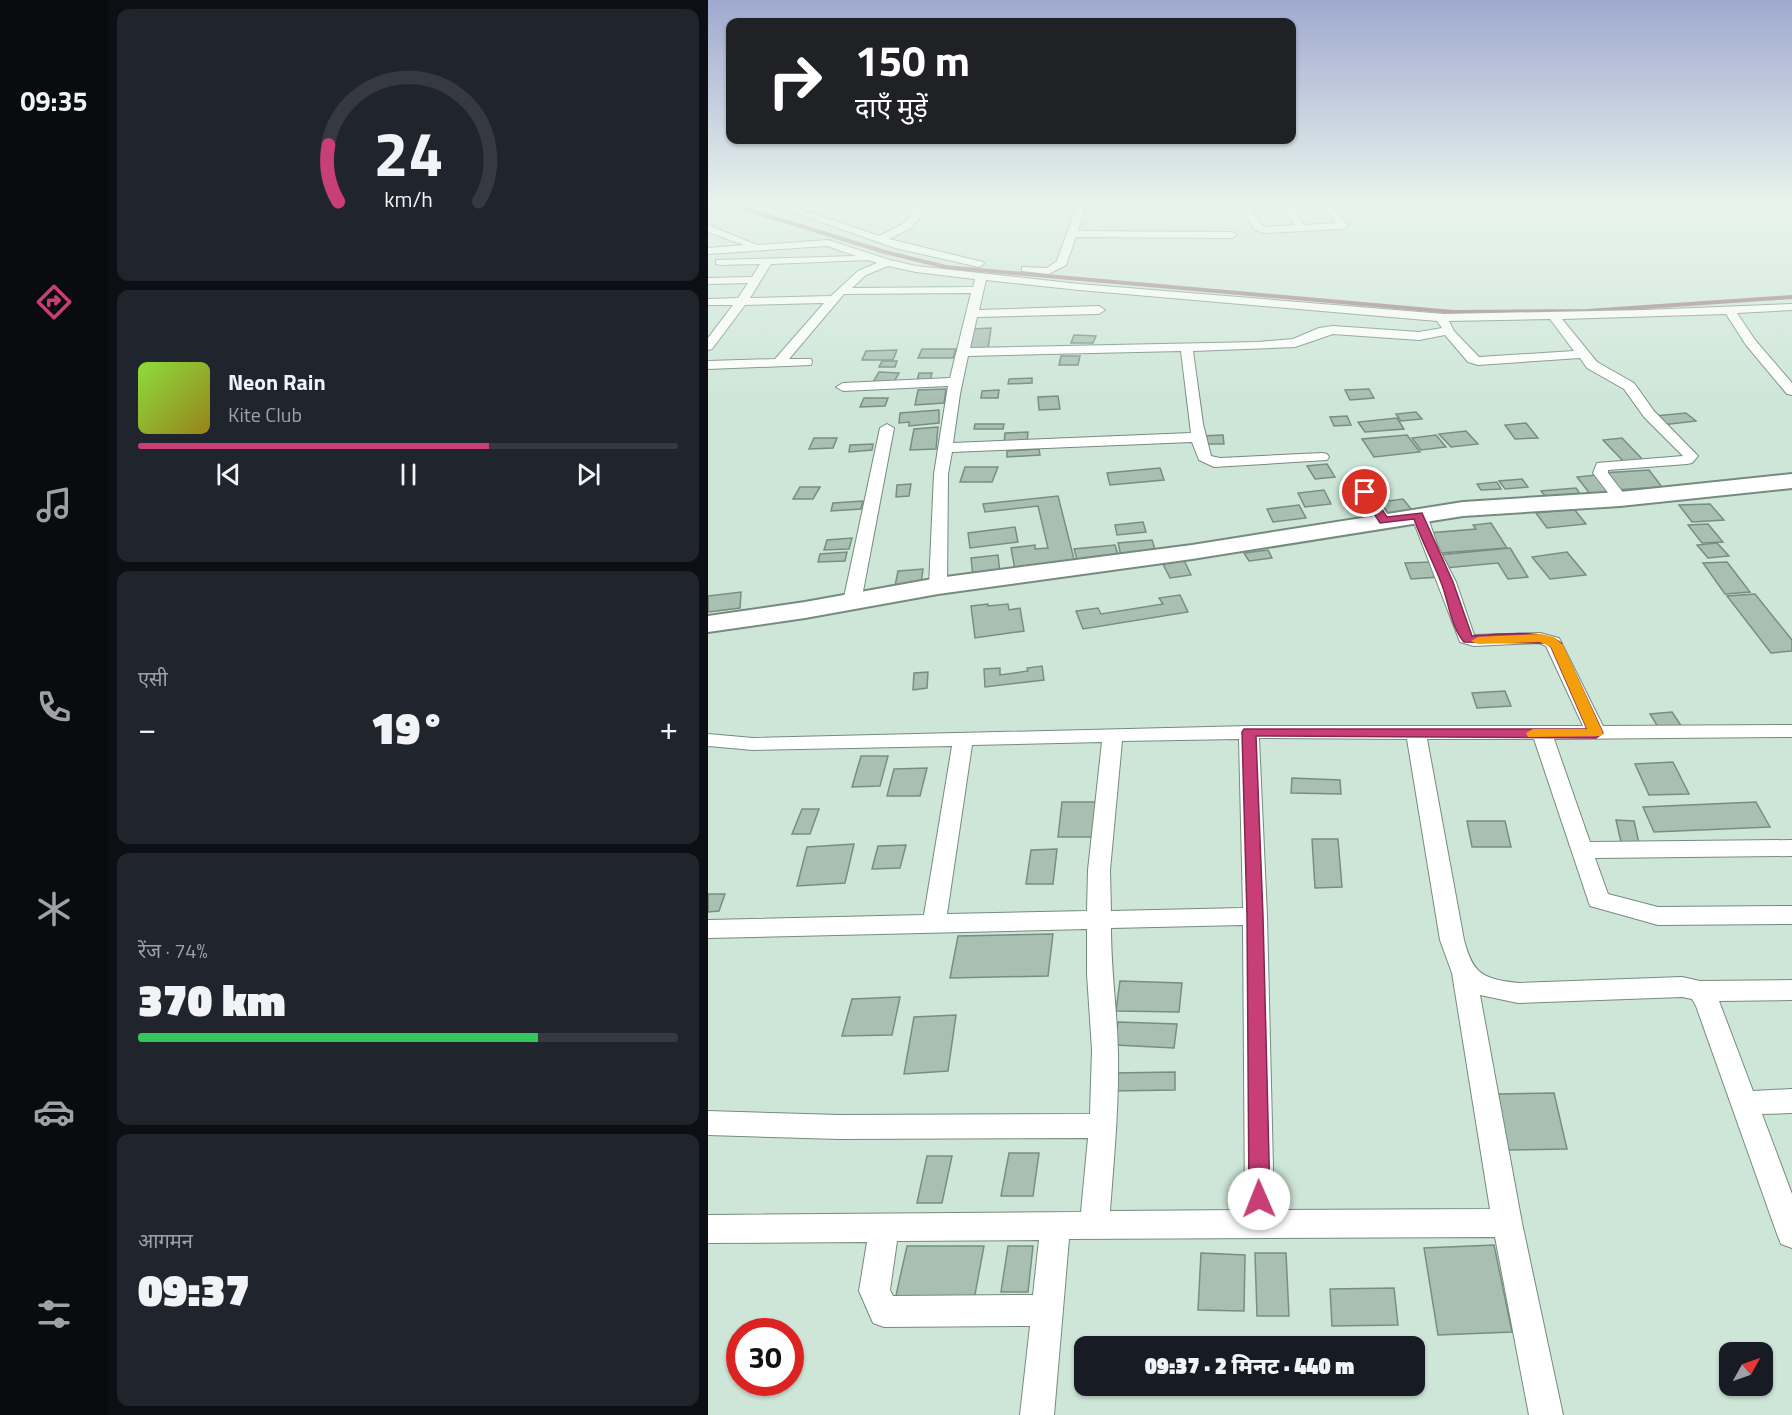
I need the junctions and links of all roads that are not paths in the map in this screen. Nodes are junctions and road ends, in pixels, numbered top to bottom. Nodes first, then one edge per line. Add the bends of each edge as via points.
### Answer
1 (763, 268) edge
2 (874, 268) edge
3 (911, 268) edge
4 (1020, 268) edge
5 (1055, 268) edge
6 (755, 280) junction
7 (708, 281) edge
8 (979, 283) junction
9 (838, 295) junction
10 (742, 301) junction
11 (708, 302) edge
12 (1792, 307) edge
13 (1100, 310) dead end
14 (1730, 311) junction
15 (973, 314) junction
16 (1553, 316) junction
17 (1441, 318) junction
18 (1448, 331) junction
19 (708, 346) edge
20 (1187, 350) junction
21 (964, 352) junction
22 (1582, 354) junction
23 (806, 362) dead end
24 (778, 363) junction
25 (708, 365) edge
26 (955, 382) junction
27 (843, 387) dead end
28 (1792, 391) edge
29 (888, 428) dead end
30 (1199, 437) junction
31 (945, 448) junction
32 (1322, 457) dead end
33 (1355, 477) dead end
34 (1792, 481) edge
35 (1620, 499) junction
36 (1419, 515) junction
37 (1384, 521) junction
38 (938, 586) junction
39 (852, 602) junction
40 (708, 624) edge
41 (1249, 732) junction
42 (1542, 733) junction
43 (1596, 733) junction
44 (1113, 734) junction
45 (1416, 734) junction
46 (1790, 734) edge
47 (708, 740) edge
48 (963, 740) junction
49 (1792, 848) edge
50 (1582, 850) junction
51 (1792, 915) edge
52 (1255, 916) junction
53 (1098, 918) junction
54 (934, 924) junction
55 (708, 928) edge
56 (1464, 974) junction
57 (1792, 990) edge
58 (1700, 992) junction
59 (1792, 1101) edge
60 (1743, 1103) junction
61 (708, 1123) edge
62 (1104, 1126) junction
63 (1260, 1223) junction
64 (1507, 1223) junction
65 (1094, 1225) junction
66 (1055, 1227) junction
67 (884, 1228) junction
68 (708, 1229) edge
69 (1792, 1234) edge
70 (1048, 1310) junction
71 (1037, 1415) edge
72 (1546, 1415) edge

1 - 6 street
2 - 9 street via 862,273
3 - 8 street
4 - 5 street
6 - 7 street
6 - 10 street
8 - 9 street
8 - 15 street
8 - 17 street via 1079,287
9 - 10 street
9 - 24 street
10 - 11 street
10 - 19 street
12 - 14 street
13 - 15 street
14 - 16 street
14 - 28 street via 1750,342
15 - 21 street
16 - 17 street
16 - 22 street
17 - 18 street
18 - 20 street via 1419,336 1329,330 1282,345
18 - 22 street via 1478,361
20 - 21 street
20 - 30 street
21 - 26 street
22 - 35 street via 1595,367 1629,386 1649,414 1691,456 1687,460 1602,466 1600,473
23 - 24 street
24 - 25 street
26 - 27 street
26 - 31 street
29 - 39 street
30 - 31 street
30 - 32 street via 1204,458 1213,462
31 - 38 street
33 - 37 street
34 - 35 street
35 - 36 street
36 - 37 street
36 - 43 street via 1466,638 1540,638 1553,642
37 - 38 street
38 - 39 street
39 - 40 street
41 - 44 street
41 - 45 street
41 - 52 street
42 - 43 street
42 - 45 street
42 - 50 street
43 - 46 street
44 - 48 street
44 - 53 street
45 - 56 street via 1456,962
47 - 48 street via 753,744
48 - 54 street
49 - 50 street
50 - 51 street via 1598,900 1658,916
52 - 53 street
52 - 63 street
53 - 54 street
53 - 62 street via 1105,1050
54 - 55 street
56 - 58 street via 1493,990 1518,993 1682,987
56 - 64 street
57 - 58 street
58 - 60 street via 1708,1003
59 - 60 street
60 - 69 street
61 - 62 street via 839,1127
62 - 65 street
63 - 64 street
63 - 65 street
64 - 72 street
65 - 66 street
66 - 67 street
66 - 70 street
67 - 68 street
67 - 70 street via 874,1291 884,1312
70 - 71 street

